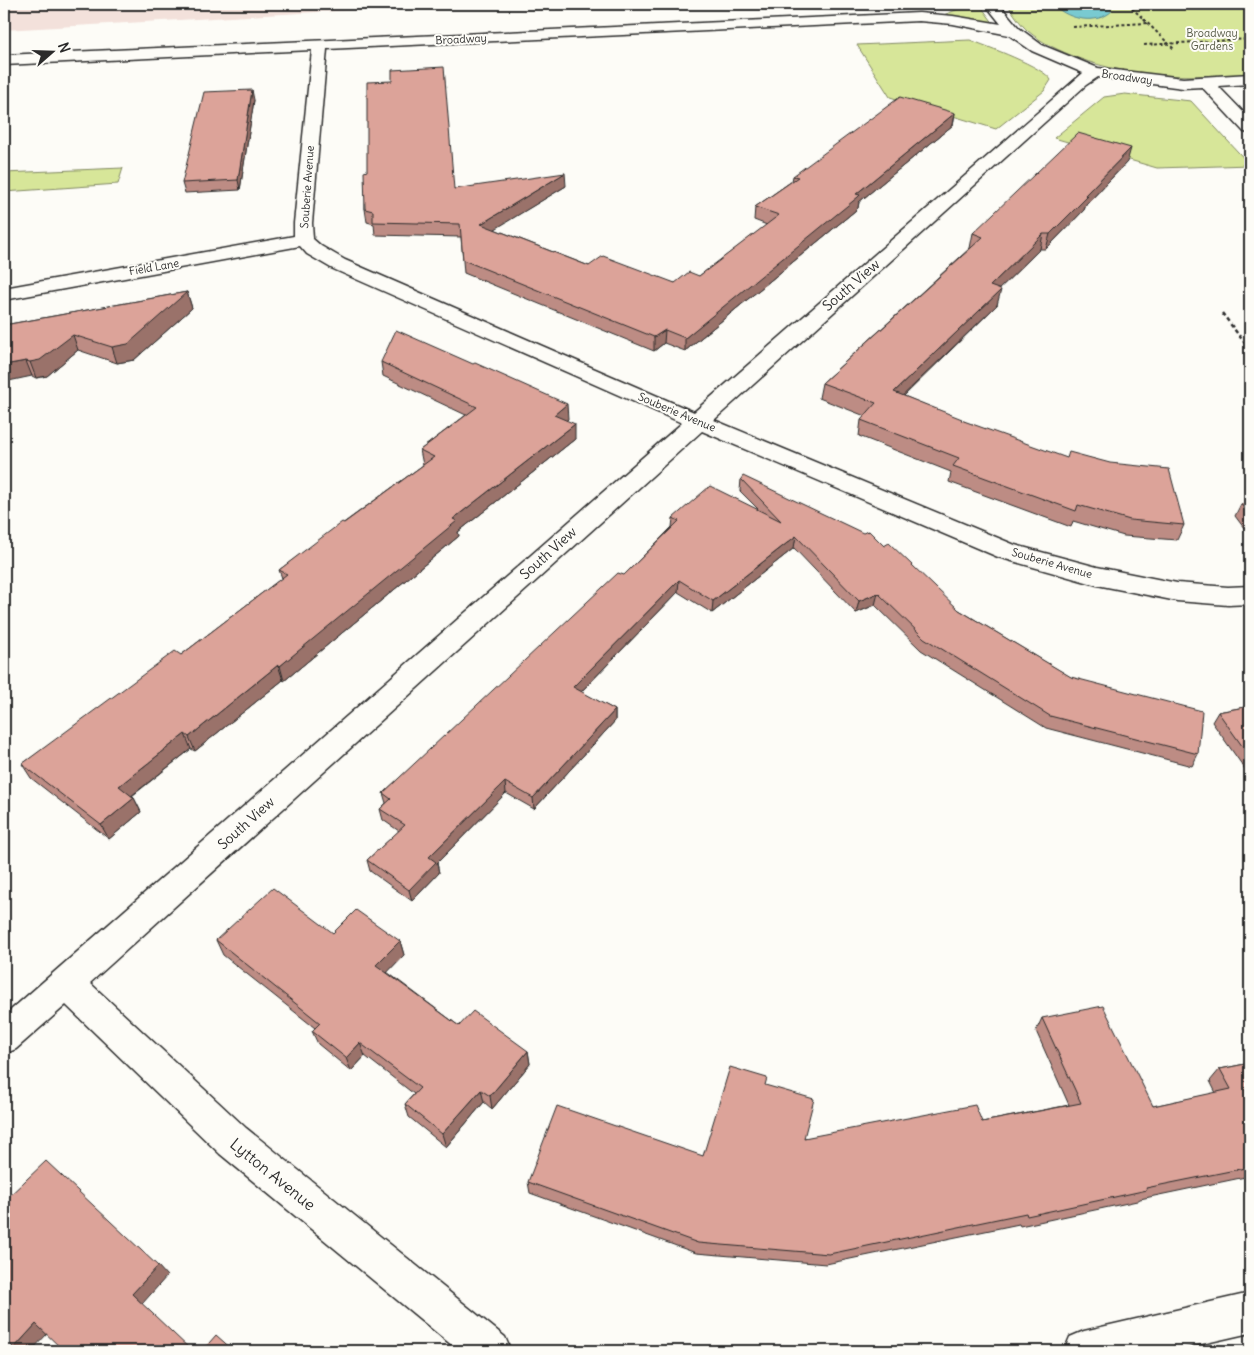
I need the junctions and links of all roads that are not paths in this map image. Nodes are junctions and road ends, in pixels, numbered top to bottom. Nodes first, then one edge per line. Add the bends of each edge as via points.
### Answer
1 (992, 4) edge
2 (951, 6) dead end
3 (762, 8) dead end
4 (919, 17) junction
5 (769, 24) junction
6 (1014, 31) junction
7 (320, 45) junction
8 (4, 60) edge
9 (1095, 72) junction
10 (1250, 79) edge
11 (1206, 82) junction
12 (1250, 128) edge
13 (304, 240) junction
14 (4, 294) edge
15 (697, 421) junction
16 (1250, 595) edge
17 (66, 983) junction
18 (4, 1038) edge
19 (1250, 1313) edge
20 (491, 1351) edge
21 (1084, 1351) edge

1 - 6 street, Broadway
2 - 4 street, Broadway
3 - 5 street
4 - 5 street, Broadway
4 - 6 street, Broadway
5 - 7 street, Broadway
6 - 9 street, Broadway via 1037,48
7 - 8 street, Broadway
7 - 13 street, Souberie Avenue
9 - 11 street, Broadway via 1159,82
9 - 15 street, South View
10 - 11 street, Broadway
11 - 12 street
13 - 14 street, Field Lane
13 - 15 street, Souberie Avenue via 338,264
15 - 16 street, Souberie Avenue via 1007,551 1096,576 1177,592
15 - 17 street, South View
17 - 18 street, South View
17 - 20 street, Lytton Avenue via 233,1142
19 - 21 street

